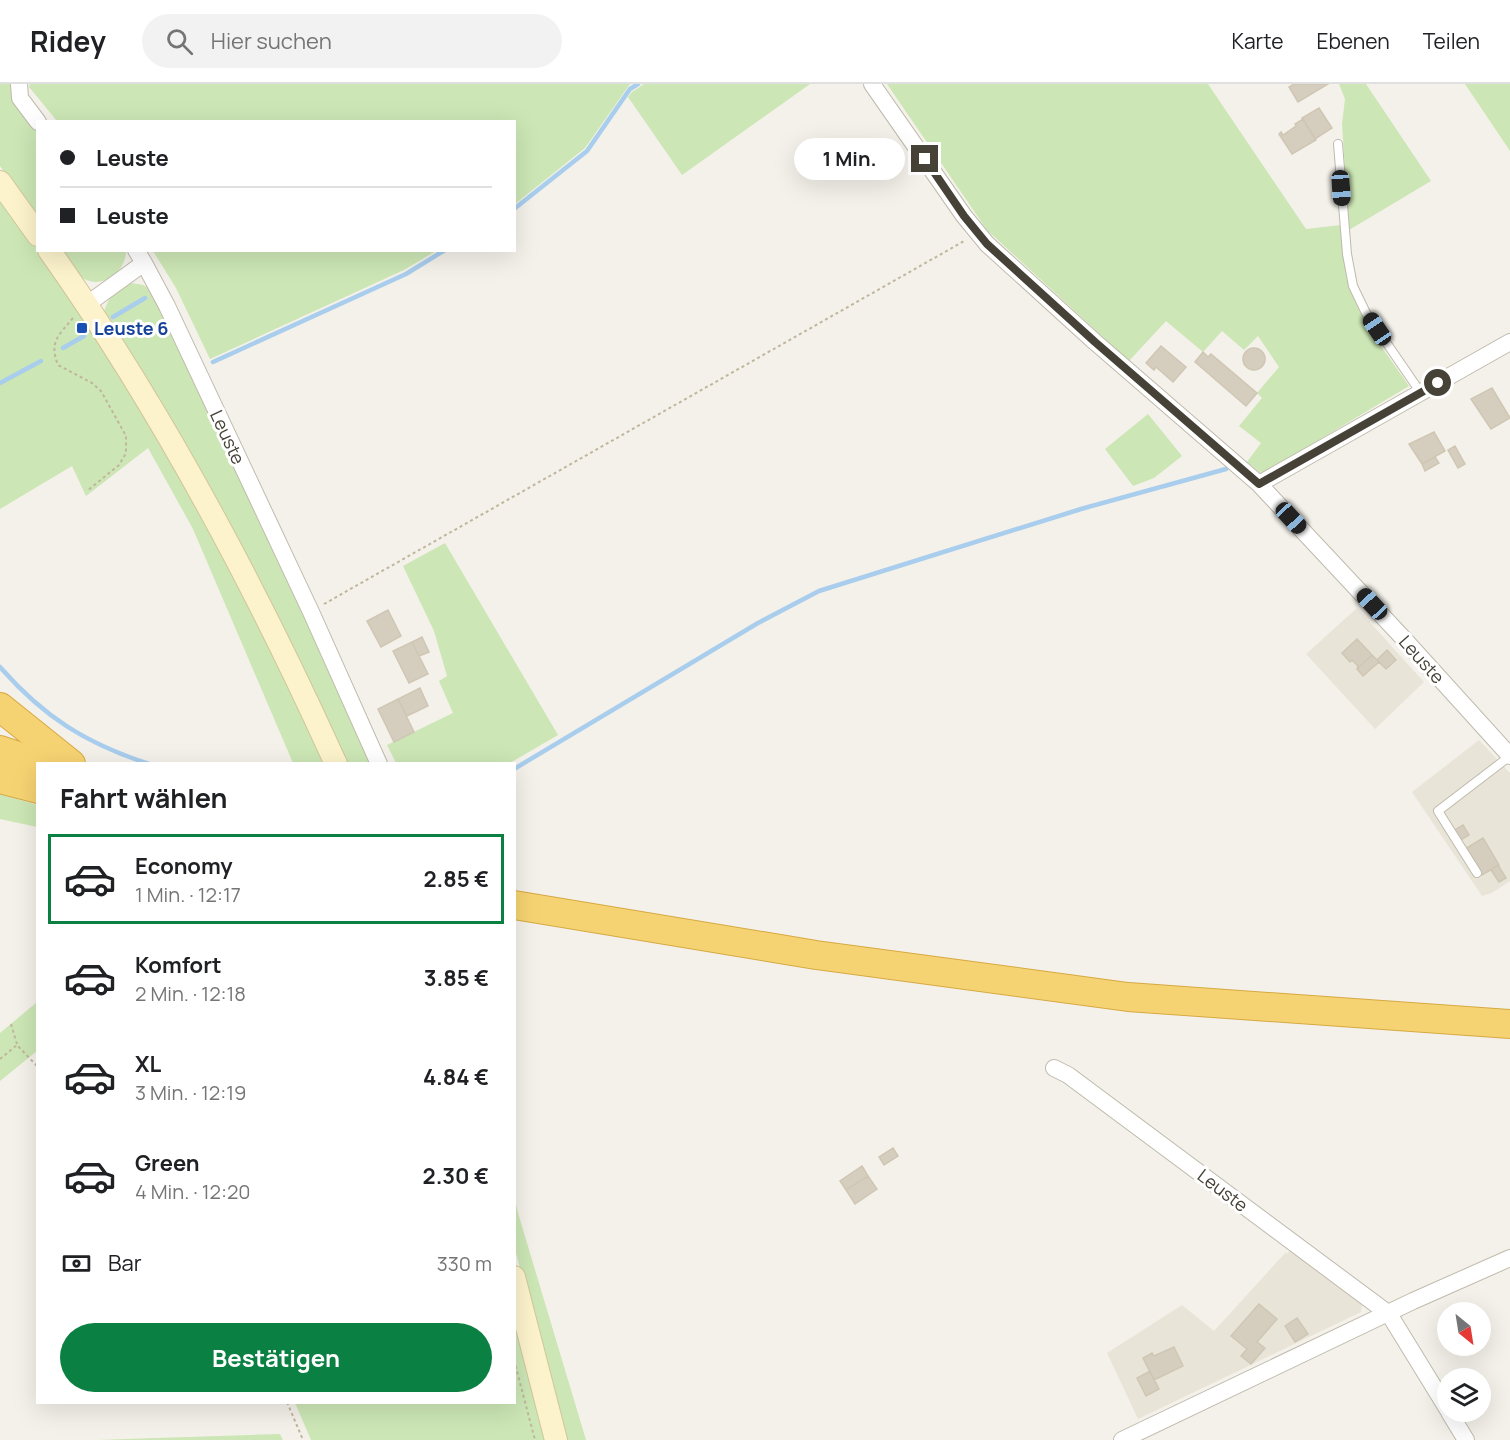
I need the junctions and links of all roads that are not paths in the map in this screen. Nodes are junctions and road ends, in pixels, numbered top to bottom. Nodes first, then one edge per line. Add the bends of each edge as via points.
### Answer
1 (19, 84) edge
2 (872, 84) edge
3 (36, 120) edge
4 (1338, 144) dead end
5 (0, 182) edge
6 (36, 232) edge
7 (50, 252) edge
8 (140, 257) edge
9 (86, 305) junction
10 (1510, 342) edge
11 (1421, 393) junction
12 (1259, 484) junction
13 (0, 707) edge
14 (0, 750) edge
15 (1510, 756) edge
16 (36, 762) edge
17 (69, 762) edge
18 (335, 762) edge
19 (378, 762) edge
20 (0, 779) edge
21 (36, 788) edge
22 (1477, 873) dead end
23 (519, 904) edge
24 (1510, 1024) edge
25 (1054, 1068) dead end
26 (1510, 1258) edge
27 (516, 1285) edge
28 (1389, 1314) junction
29 (1437, 1393) edge
30 (1455, 1422) edge
31 (556, 1440) edge
32 (1122, 1440) edge
33 (1466, 1440) edge

1 - 3 street via 20,98
2 - 12 street, Leuste via 987,244
4 - 11 lane via 1353,286 1366,313
5 - 6 main road
7 - 9 main road
8 - 9 street
8 - 19 street, Leuste via 167,306
9 - 18 main road via 199,489 260,603
10 - 11 street
11 - 12 street
12 - 15 street, Leuste
13 - 17 highway
14 - 16 highway
15 - 22 lane via 1438,811
20 - 21 highway
23 - 24 highway via 816,955 1128,998
25 - 28 street, Leuste
26 - 28 street
27 - 31 main road
28 - 29 street, Leuste
28 - 32 street
30 - 33 street, Leuste

